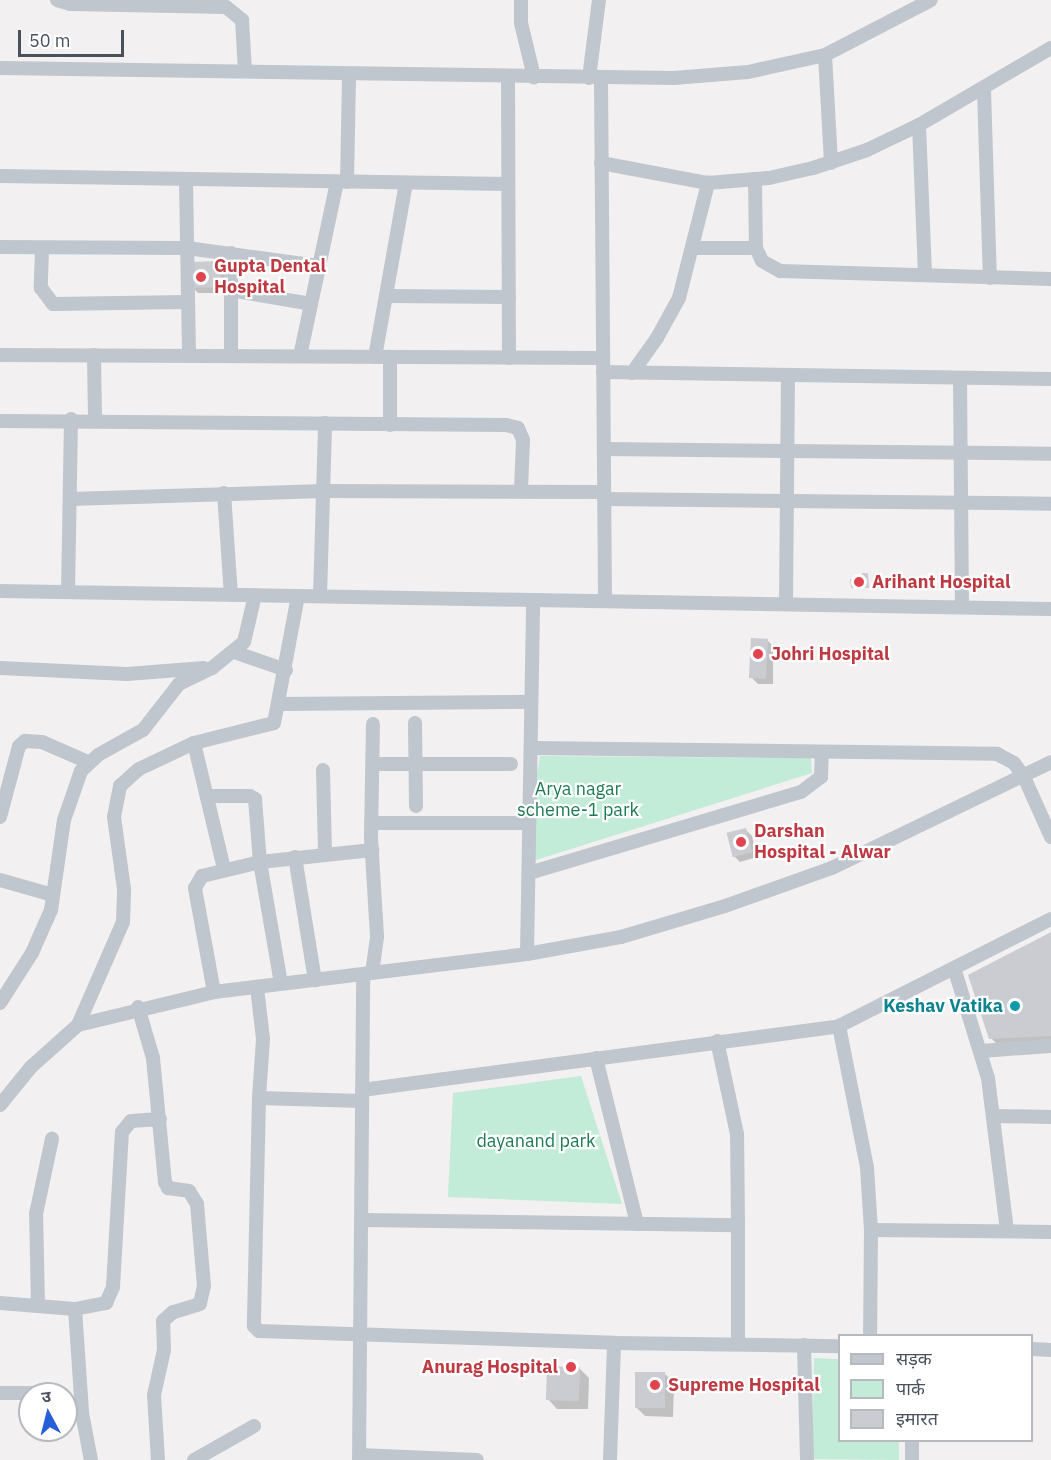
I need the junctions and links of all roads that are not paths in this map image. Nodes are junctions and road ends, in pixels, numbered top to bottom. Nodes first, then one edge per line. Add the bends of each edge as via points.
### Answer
1 (57, 0) edge
2 (521, 0) edge
3 (599, 0) edge
4 (931, 0) edge
5 (1051, 48) edge
6 (825, 54) junction
7 (0, 68) edge
8 (245, 71) junction
9 (349, 74) junction
10 (508, 76) junction
11 (534, 77) junction
12 (595, 78) junction
13 (984, 90) junction
14 (919, 125) junction
15 (601, 163) junction
16 (831, 163) junction
17 (0, 176) edge
18 (755, 179) junction
19 (186, 181) junction
20 (342, 182) junction
21 (406, 183) junction
22 (708, 183) junction
23 (508, 184) junction
24 (0, 247) edge
25 (187, 248) junction
26 (694, 248) junction
27 (756, 248) junction
28 (42, 250) junction
29 (231, 253) junction
30 (319, 266) junction
31 (925, 275) junction
32 (990, 278) junction
33 (1051, 279) edge
34 (230, 290) junction
35 (386, 296) junction
36 (509, 297) junction
37 (187, 302) junction
38 (310, 304) junction
39 (0, 355) edge
40 (94, 355) junction
41 (189, 356) junction
42 (231, 356) junction
43 (300, 357) junction
44 (375, 357) junction
45 (390, 357) junction
46 (509, 358) junction
47 (603, 365) junction
48 (632, 373) junction
49 (788, 376) junction
50 (960, 378) junction
51 (1051, 379) edge
52 (71, 419) junction
53 (95, 419) junction
54 (0, 421) edge
55 (325, 423) junction
56 (390, 425) junction
57 (604, 449) junction
58 (788, 452) junction
59 (960, 454) junction
60 (1051, 454) edge
61 (521, 490) junction
62 (323, 491) junction
63 (224, 493) junction
64 (604, 496) junction
65 (70, 499) junction
66 (788, 501) junction
67 (961, 503) junction
68 (1051, 504) edge
69 (0, 591) edge
70 (68, 592) junction
71 (231, 595) junction
72 (255, 595) junction
73 (298, 596) junction
74 (320, 596) junction
75 (533, 600) junction
76 (605, 601) junction
77 (786, 603) junction
78 (962, 606) junction
79 (1051, 609) edge
80 (234, 652) junction
81 (0, 668) edge
82 (212, 668) junction
83 (286, 669) junction
84 (531, 702) junction
85 (279, 704) junction
86 (415, 723) dead end
87 (373, 724) dead end
88 (194, 743) junction
89 (531, 748) junction
90 (822, 752) junction
91 (88, 762) junction
92 (1051, 762) edge
93 (374, 764) junction
94 (415, 764) junction
95 (511, 764) dead end
96 (323, 770) dead end
97 (1024, 777) junction
98 (208, 796) junction
99 (416, 806) dead end
100 (0, 817) edge
101 (371, 823) junction
102 (529, 823) junction
103 (1051, 837) edge
104 (372, 850) junction
105 (325, 854) junction
106 (296, 857) junction
107 (260, 862) junction
108 (224, 869) junction
109 (529, 873) junction
110 (0, 880) edge
111 (53, 895) junction
112 (1051, 919) edge
113 (527, 954) junction
114 (955, 971) junction
115 (368, 973) junction
116 (315, 980) junction
117 (281, 983) junction
118 (257, 987) junction
119 (214, 992) junction
120 (0, 1003) edge
121 (138, 1008) junction
122 (78, 1025) junction
123 (839, 1026) junction
124 (717, 1041) junction
125 (1051, 1046) edge
126 (981, 1051) junction
127 (596, 1058) junction
128 (362, 1095) junction
129 (259, 1098) junction
130 (0, 1105) edge
131 (995, 1116) junction
132 (1051, 1117) edge
133 (160, 1119) junction
134 (52, 1139) dead end
135 (361, 1220) junction
136 (637, 1224) junction
137 (738, 1225) junction
138 (872, 1230) junction
139 (1007, 1231) junction
140 (1051, 1232) edge
141 (0, 1303) edge
142 (38, 1306) junction
143 (75, 1309) junction
144 (870, 1334) edge
145 (360, 1336) junction
146 (614, 1343) junction
147 (738, 1344) junction
148 (804, 1345) junction
149 (838, 1346) edge
150 (1033, 1349) edge
151 (1051, 1350) edge
152 (0, 1393) edge
153 (18, 1393) edge
154 (254, 1426) dead end
155 (912, 1442) edge
156 (359, 1457) edge
157 (91, 1460) edge
158 (158, 1460) edge
159 (194, 1460) edge
160 (477, 1460) edge
161 (610, 1460) edge
162 (807, 1460) edge
163 (912, 1460) edge

1 - 8 street via 70,4 226,7 242,20
2 - 11 street via 521,23
3 - 12 street
4 - 6 street
5 - 13 street
6 - 12 street via 748,72 674,78
6 - 16 street
7 - 8 street
8 - 9 street
9 - 10 street
9 - 20 street
10 - 11 street
10 - 23 street
11 - 12 street
12 - 15 street
13 - 14 street
13 - 32 street
14 - 16 street
14 - 31 street
15 - 22 street
15 - 47 street
16 - 18 street
17 - 19 street
18 - 22 street
18 - 27 street
19 - 20 street
19 - 25 street
20 - 21 street
20 - 30 street
21 - 23 street
21 - 35 street
22 - 26 street
23 - 36 street
24 - 28 street
25 - 28 street
25 - 29 street
25 - 37 street
26 - 27 street
26 - 48 street via 669,318
27 - 31 street via 762,261 780,271
28 - 37 street via 41,288 53,304
29 - 30 street
29 - 34 street
30 - 38 street
31 - 32 street
32 - 33 street
34 - 38 street
34 - 42 street
35 - 36 street
35 - 44 street
36 - 46 street
37 - 41 street
38 - 43 street
39 - 40 street
40 - 41 street
40 - 53 street
41 - 42 street
42 - 43 street
43 - 44 street
44 - 45 street
45 - 46 street
45 - 56 street
46 - 47 street
47 - 48 street
47 - 57 street
48 - 49 street
49 - 50 street
49 - 58 street
50 - 51 street
50 - 59 street
52 - 53 street
52 - 54 street
52 - 65 street
53 - 55 street
55 - 56 street
55 - 62 street
56 - 61 street via 518,428 525,450
57 - 58 street
57 - 64 street
58 - 59 street
58 - 66 street
59 - 60 street
59 - 67 street
61 - 62 street
61 - 64 street
62 - 63 street
62 - 74 street
63 - 65 street
63 - 71 street
64 - 66 street
64 - 76 street
65 - 70 street
66 - 67 street
66 - 77 street
67 - 68 street
67 - 78 street
69 - 70 street
70 - 71 street
71 - 72 street
72 - 73 street
72 - 80 street via 247,635
73 - 74 street
73 - 83 street
74 - 75 street
75 - 76 street
75 - 84 street
76 - 77 street
77 - 78 street
78 - 79 street
80 - 82 street
80 - 83 street
81 - 82 street via 127,674
82 - 91 street via 179,684 143,730
83 - 85 street
84 - 85 street
84 - 89 street
85 - 88 street via 277,718 268,728
86 - 94 street
87 - 93 street
88 - 98 street
88 - 122 street via 139,769 127,778 116,795 114,817 124,889 123,922
89 - 90 street
89 - 102 street
90 - 97 street via 997,754 1014,763
90 - 109 street via 821,777 801,792
91 - 100 street via 42,742 25,741 19,746
91 - 111 street via 75,781 68,805
92 - 97 street
93 - 94 street
93 - 101 street
94 - 95 street
94 - 99 street
96 - 105 street
97 - 103 street
97 - 113 street via 859,856 770,892 621,937
98 - 107 street via 250,795 255,799
98 - 108 street
101 - 102 street
101 - 104 street
102 - 109 street
104 - 105 street
104 - 115 street via 377,936
105 - 106 street
106 - 107 street
106 - 116 street
107 - 108 street
107 - 117 street
108 - 119 street via 202,876 195,888
109 - 113 street
110 - 111 street
111 - 120 street via 32,953
112 - 114 street
113 - 115 street
114 - 123 street
114 - 126 street
115 - 116 street
115 - 128 street
116 - 117 street
117 - 118 street
118 - 119 street
118 - 129 street via 263,1039
119 - 121 street
121 - 122 street
121 - 133 street via 153,1058
122 - 130 street via 31,1066
123 - 124 street
123 - 138 street via 865,1148
124 - 127 street
124 - 137 street via 736,1134
125 - 126 street
126 - 131 street
127 - 128 street
127 - 136 street
128 - 129 street
128 - 135 street
129 - 145 street via 254,1326 259,1331
131 - 132 street
131 - 139 street
133 - 143 street via 138,1119 125,1125 111,1298 99,1307
133 - 158 street via 165,1182 168,1188 189,1191 197,1204 204,1286 201,1304 173,1312 163,1321 164,1350 154,1395
134 - 142 street via 36,1214
135 - 136 street
135 - 145 street
136 - 137 street
137 - 147 street
138 - 139 street
138 - 144 street
139 - 140 street
141 - 142 street
142 - 143 street
143 - 157 street via 82,1413
145 - 146 street
145 - 156 street
146 - 147 street
146 - 161 street
147 - 148 street
148 - 149 street
148 - 162 street
150 - 151 street
152 - 153 street
154 - 159 street
155 - 163 street
156 - 160 street

